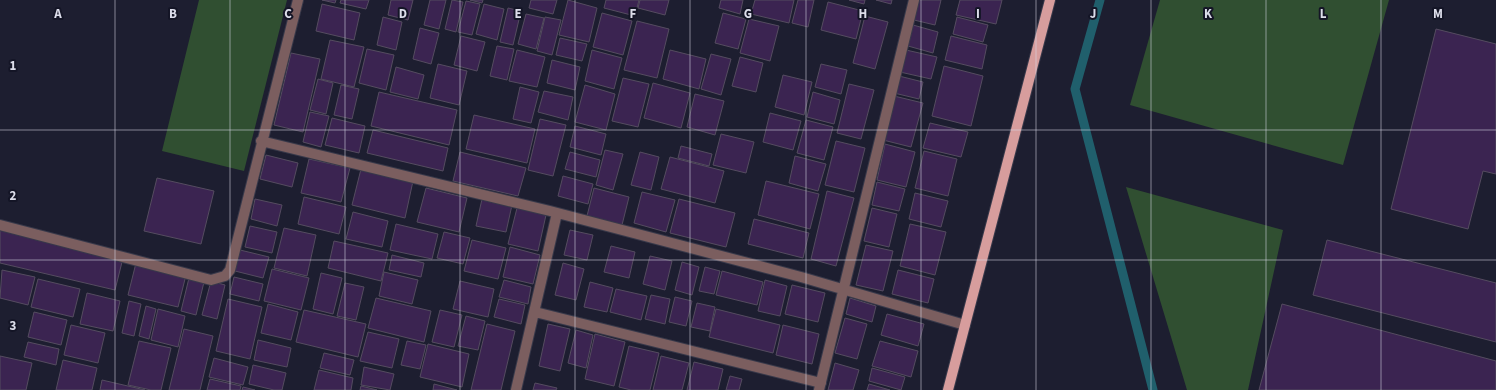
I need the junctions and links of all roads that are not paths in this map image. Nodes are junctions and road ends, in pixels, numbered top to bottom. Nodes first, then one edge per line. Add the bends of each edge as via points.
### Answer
1 (298, 0) edge
2 (914, 0) edge
3 (1050, 0) edge
4 (261, 141) junction
5 (557, 213) junction
6 (0, 225) edge
7 (843, 290) junction
8 (535, 312) junction
9 (965, 325) junction
10 (820, 386) edge
11 (516, 390) edge
12 (948, 390) edge

1 - 4 street
2 - 7 street
3 - 9 main road
4 - 5 street
4 - 6 street via 230,270 220,279 211,280
5 - 7 street
5 - 8 street
7 - 9 street
7 - 10 street
8 - 10 street
8 - 11 street
9 - 12 main road

